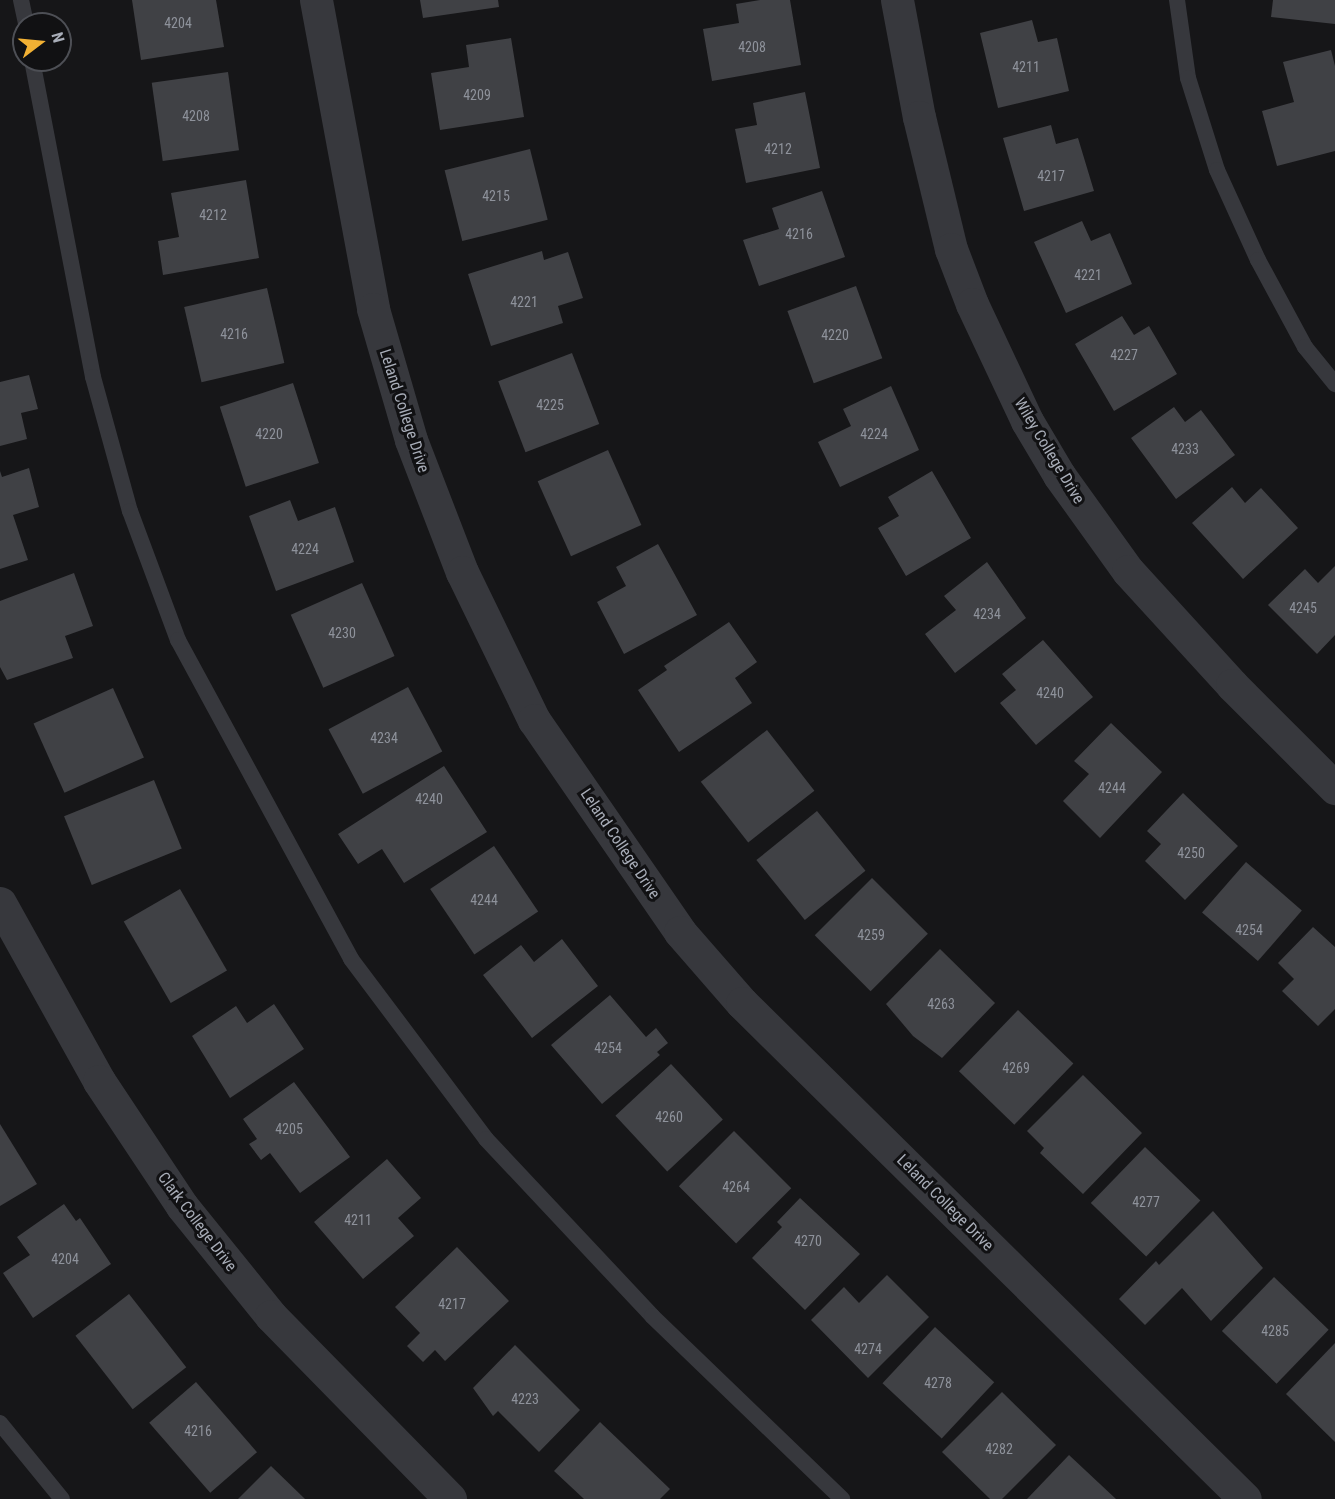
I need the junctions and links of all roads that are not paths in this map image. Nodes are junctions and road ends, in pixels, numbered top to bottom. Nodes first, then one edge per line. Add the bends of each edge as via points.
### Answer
1 (316, 0) edge
2 (897, 0) edge
3 (1177, 0) edge
4 (34, 72) edge
5 (1335, 384) edge
6 (1335, 788) edge
7 (0, 903) edge
8 (0, 1423) edge
9 (62, 1499) edge
10 (450, 1499) edge
11 (842, 1499) edge
12 (1245, 1499) edge

1 - 12 street, Leland College Drive via 373,309 411,441 462,572 534,720 680,932 742,1003
2 - 6 street, Wiley College Drive via 919,117 951,249 972,304 1027,421 1059,475 1128,571 1232,685
3 - 5 lane via 1188,78 1216,170 1258,261 1305,347
4 - 11 lane via 88,354 130,511 178,640 351,959 486,1139 652,1316
7 - 10 street, Clark College Drive via 99,1081 182,1206 271,1316
8 - 9 lane

